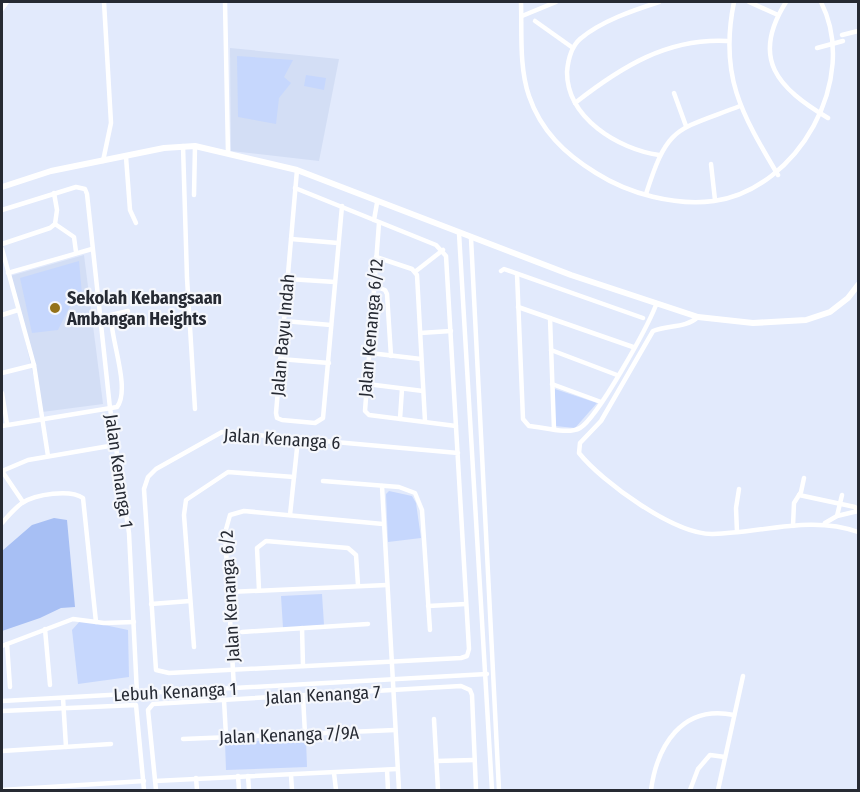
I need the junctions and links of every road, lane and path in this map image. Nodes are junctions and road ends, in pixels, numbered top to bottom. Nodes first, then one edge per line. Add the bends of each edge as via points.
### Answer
1 (7, 2) edge
2 (104, 2) edge
3 (225, 2) edge
4 (521, 2) edge
5 (556, 2) edge
6 (659, 2) edge
7 (734, 2) edge
8 (748, 2) edge
9 (786, 2) edge
10 (822, 2) edge
11 (2, 9) edge
12 (778, 15) junction
13 (522, 16) junction
14 (834, 18) dead end
15 (535, 21) dead end
16 (838, 24) dead end
17 (858, 31) edge
18 (843, 38) junction
19 (728, 41) junction
20 (573, 48) junction
21 (818, 48) dead end
22 (845, 52) dead end
23 (674, 93) dead end
24 (575, 103) junction
25 (740, 106) junction
26 (832, 111) dead end
27 (828, 118) junction
28 (824, 124) dead end
29 (686, 126) junction
30 (183, 146) junction
31 (195, 146) junction
32 (809, 146) dead end
33 (228, 153) junction
34 (659, 154) junction
35 (126, 157) junction
36 (104, 161) junction
37 (711, 164) dead end
38 (297, 170) junction
39 (778, 175) junction
40 (2, 187) edge
41 (295, 189) junction
42 (54, 193) junction
43 (646, 194) junction
44 (194, 195) dead end
45 (715, 201) junction
46 (377, 202) junction
47 (342, 206) junction
48 (2, 210) edge
49 (376, 222) junction
50 (136, 223) dead end
51 (55, 224) junction
52 (459, 233) junction
53 (471, 238) junction
54 (291, 239) junction
55 (338, 243) junction
56 (2, 244) edge
57 (2, 249) edge
58 (92, 249) junction
59 (443, 250) junction
60 (76, 252) junction
61 (376, 257) junction
62 (4, 265) edge
63 (501, 271) dead end
64 (416, 272) junction
65 (8, 273) junction
66 (517, 274) junction
67 (288, 279) junction
68 (335, 282) junction
69 (858, 285) edge
70 (374, 286) junction
71 (656, 305) junction
72 (519, 307) junction
73 (18, 310) junction
74 (128, 311) dead end
75 (2, 315) edge
76 (698, 317) junction
77 (550, 318) junction
78 (643, 318) dead end
79 (284, 321) junction
80 (331, 325) junction
81 (451, 331) junction
82 (420, 333) junction
83 (633, 347) junction
84 (551, 350) junction
85 (370, 353) junction
86 (391, 356) junction
87 (280, 359) junction
88 (421, 359) junction
89 (328, 363) junction
90 (34, 365) junction
91 (2, 373) edge
92 (617, 375) junction
93 (367, 384) junction
94 (552, 384) junction
95 (402, 388) junction
96 (423, 391) junction
97 (2, 393) edge
98 (601, 402) junction
99 (110, 408) junction
100 (195, 409) dead end
101 (43, 418) junction
102 (400, 419) junction
103 (425, 421) junction
104 (4, 425) edge
105 (456, 426) junction
106 (554, 429) junction
107 (298, 439) junction
108 (115, 445) junction
109 (458, 453) junction
110 (48, 456) junction
111 (2, 471) edge
112 (294, 477) junction
113 (804, 478) dead end
114 (323, 481) dead end
115 (382, 486) junction
116 (739, 489) dead end
117 (799, 495) junction
118 (842, 495) dead end
119 (23, 502) junction
120 (839, 505) junction
121 (858, 511) edge
122 (290, 515) junction
123 (837, 516) junction
124 (2, 523) edge
125 (383, 524) junction
126 (825, 524) junction
127 (793, 526) junction
128 (737, 532) junction
129 (858, 532) edge
130 (358, 585) junction
131 (387, 585) junction
132 (259, 590) junction
133 (229, 592) junction
134 (190, 601) junction
135 (151, 604) junction
136 (466, 604) junction
137 (428, 606) junction
138 (96, 622) junction
139 (134, 622) junction
140 (368, 624) dead end
141 (302, 628) junction
142 (45, 629) junction
143 (430, 630) dead end
144 (242, 632) dead end
145 (4, 645) edge
146 (194, 647) dead end
147 (391, 662) junction
148 (303, 666) junction
149 (233, 670) junction
150 (484, 674) junction
151 (493, 674) junction
152 (743, 676) dead end
153 (392, 679) junction
154 (50, 685) dead end
155 (10, 687) dead end
156 (234, 688) junction
157 (393, 691) junction
158 (137, 694) junction
159 (303, 696) junction
160 (63, 698) junction
161 (224, 700) junction
162 (2, 701) edge
163 (63, 709) junction
164 (2, 711) edge
165 (734, 716) junction
166 (434, 719) dead end
167 (395, 730) junction
168 (305, 734) junction
169 (226, 736) junction
170 (183, 739) dead end
171 (111, 744) dead end
172 (66, 747) junction
173 (2, 751) edge
174 (725, 757) junction
175 (474, 760) junction
176 (436, 762) junction
177 (397, 769) junction
178 (387, 770) junction
179 (334, 773) junction
180 (291, 775) junction
181 (248, 776) junction
182 (238, 777) junction
183 (196, 778) junction
184 (144, 781) junction
185 (155, 781) junction
186 (100, 784) junction
187 (2, 790) edge
188 (100, 790) edge
189 (144, 790) edge
190 (156, 790) edge
191 (197, 790) edge
192 (239, 790) edge
193 (249, 790) edge
194 (292, 790) edge
195 (336, 790) edge
196 (388, 790) edge
197 (399, 790) edge
198 (438, 790) edge
199 (476, 790) edge
200 (492, 790) edge
201 (499, 790) edge
202 (651, 790) edge
203 (690, 790) edge
204 (718, 790) edge

1 - 11 street
2 - 36 street via 111,123
3 - 33 street
4 - 13 street
5 - 13 street
6 - 20 street via 597,28
7 - 19 street
8 - 12 street
9 - 12 street
10 - 14 street
12 - 27 street via 769,44 776,75 795,97
13 - 43 street via 526,86 542,126 582,165
15 - 20 street
16 - 18 street
17 - 18 street
18 - 21 street
18 - 22 street
19 - 24 street via 690,42 640,58
19 - 25 street
20 - 24 street via 567,80
23 - 29 street
24 - 34 street via 614,139 637,150
25 - 29 street
25 - 39 street
26 - 27 street
27 - 28 street
29 - 34 street via 675,133
30 - 31 main road
30 - 35 main road
30 - 100 street
31 - 33 main road
31 - 44 street
32 - 39 street
33 - 38 main road
34 - 43 street
35 - 36 main road
35 - 50 street via 130,210
36 - 40 main road via 39,174
37 - 45 street
38 - 41 street, Jalan Bayu Indah
38 - 46 main road
39 - 45 street
41 - 47 street
41 - 54 street, Jalan Bayu Indah
42 - 48 street
42 - 51 street
42 - 58 street, Jalan Kenanga 1 via 76,187 85,189
43 - 45 street
46 - 49 street, Jalan Kenanga 6/12
46 - 52 main road
47 - 49 street
47 - 55 street, Jalan Bayu Indah
49 - 59 street
49 - 61 street, Jalan Kenanga 6/12
51 - 56 street
51 - 60 street via 74,237
52 - 53 main road
52 - 150 street
53 - 71 main road
53 - 151 street
54 - 55 street
54 - 67 street, Jalan Bayu Indah
55 - 68 street, Jalan Bayu Indah
57 - 62 street
58 - 60 street
58 - 99 street, Jalan Kenanga 1
59 - 64 street
59 - 81 street via 448,264
60 - 65 street
61 - 64 street
61 - 70 street, Jalan Kenanga 6/12
62 - 65 street
63 - 66 street
64 - 82 street
65 - 73 street
66 - 72 street
66 - 78 street
67 - 68 street
67 - 79 street, Jalan Bayu Indah
68 - 80 street, Jalan Bayu Indah
69 - 76 main road via 830,312 806,320 753,323
70 - 85 street, Jalan Kenanga 6/12
70 - 86 street via 387,294
71 - 76 main road
71 - 83 street
72 - 77 street
72 - 106 street via 524,419 529,426
73 - 75 street
73 - 90 street
74 - 99 street via 111,315 122,396 117,407
76 - 128 street via 687,325 653,331 601,421 580,443 579,453 642,507 705,533
77 - 83 street
77 - 84 street
79 - 80 street
79 - 87 street, Jalan Bayu Indah
80 - 89 street, Jalan Bayu Indah
81 - 82 street
81 - 105 street
82 - 88 street
83 - 92 street
84 - 92 street
84 - 94 street
85 - 86 street
85 - 93 street, Jalan Kenanga 6/12
86 - 88 street
87 - 89 street
87 - 89 street, Jalan Bayu Indah via 277,418 315,423 323,418
88 - 96 street
90 - 91 street
90 - 101 street
92 - 98 street
93 - 95 street
93 - 102 street, Jalan Kenanga 6/12 via 366,413
94 - 98 street
94 - 106 street
95 - 96 street
95 - 102 street
96 - 103 street
97 - 104 street
98 - 106 street via 580,428
99 - 101 street
99 - 108 street, Jalan Kenanga 1
101 - 104 street
101 - 110 street
102 - 103 street, Jalan Kenanga 6/12
103 - 105 street, Jalan Kenanga 6/12
105 - 109 street
107 - 109 street, Jalan Kenanga 6
107 - 112 street
107 - 135 street, Jalan Kenanga 6 via 222,432 148,477 144,489
108 - 110 street
108 - 139 street, Jalan Kenanga 1 via 129,533
109 - 136 street
110 - 111 street
111 - 119 street
112 - 122 street
112 - 134 street via 228,472 186,500
113 - 117 street
114 - 115 street
115 - 125 street
115 - 137 street via 408,489 420,501
116 - 128 street
117 - 120 street
117 - 127 street via 794,502
118 - 120 street
119 - 124 street
119 - 138 street via 64,493 83,498
120 - 121 street
120 - 123 street
121 - 123 street
122 - 125 street, Jalan Kenanga 6/2
122 - 133 street, Jalan Kenanga 6/2 via 244,510 230,515 225,526
123 - 126 street
125 - 131 street
126 - 127 street
126 - 129 street
127 - 128 street
130 - 131 street
130 - 132 street
130 - 132 street via 356,555 348,549 266,541 257,548
131 - 147 street
132 - 133 street
133 - 149 street, Jalan Kenanga 6/2
134 - 135 street
134 - 146 street
135 - 149 street, Jalan Kenanga 6 via 156,670 169,674
136 - 137 street
136 - 147 street, Jalan Kenanga 6 via 470,645 467,656
137 - 143 street
138 - 139 street
138 - 142 street via 73,619
139 - 158 street, Jalan Kenanga 1
140 - 141 street
141 - 144 street
141 - 148 street
142 - 145 street
142 - 154 street
145 - 155 street
147 - 148 street, Jalan Kenanga 6
147 - 153 street
148 - 149 street, Jalan Kenanga 6
149 - 156 street, Jalan Kenanga 6/2
150 - 151 street, Lebuh Kenanga 1
150 - 153 street, Lebuh Kenanga 1
150 - 200 street
151 - 201 street
152 - 165 street
153 - 156 street, Lebuh Kenanga 1
153 - 157 street
156 - 158 street, Lebuh Kenanga 1
157 - 159 street, Jalan Kenanga 7
157 - 167 street
157 - 175 street, Jalan Kenanga 7 via 461,686 470,690
158 - 160 street, Lebuh Kenanga 1
159 - 161 street, Jalan Kenanga 7
159 - 168 street
160 - 162 street, Lebuh Kenanga 1
160 - 163 street
161 - 169 street
161 - 185 street, Jalan Kenanga 7 via 149,707
163 - 164 street
163 - 172 street
163 - 184 street via 136,705
165 - 174 street
165 - 202 street via 684,721 658,759
166 - 176 street
167 - 168 street, Jalan Kenanga 7/9A
167 - 177 street
168 - 169 street, Jalan Kenanga 7/9A
169 - 170 street, Jalan Kenanga 7/9A
171 - 172 street
172 - 173 street
174 - 203 street via 710,755 705,759
174 - 204 street
175 - 176 street
175 - 199 street, Jalan Kenanga 7
176 - 198 street
177 - 178 street
177 - 197 street
178 - 179 street
178 - 196 street
179 - 180 street
179 - 195 street
180 - 181 street
180 - 194 street
181 - 182 street
181 - 193 street
182 - 183 street
182 - 192 street
183 - 185 street
183 - 191 street
184 - 186 street
184 - 189 street
185 - 190 street
186 - 187 street
186 - 188 street

